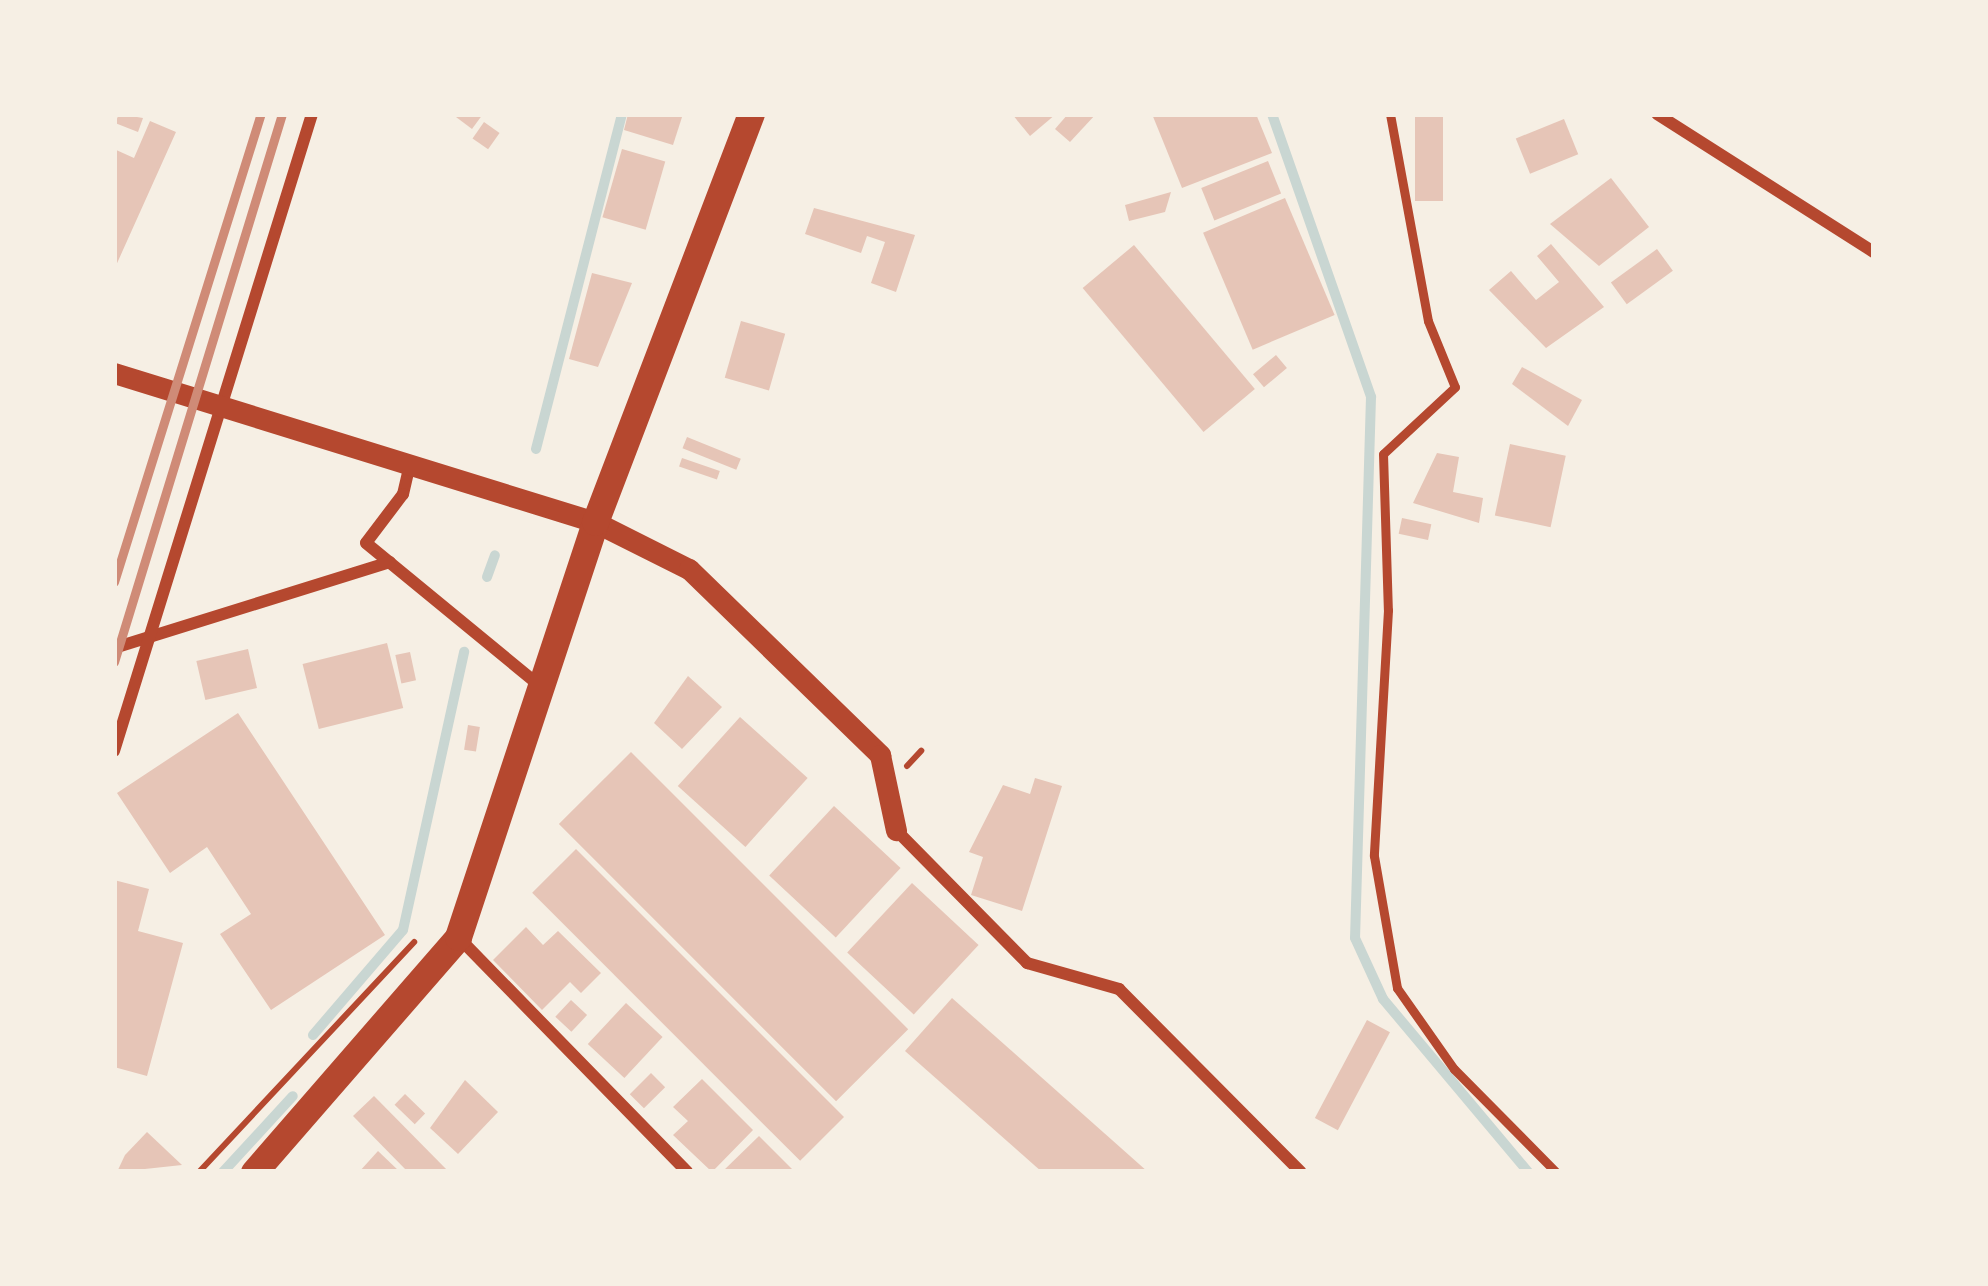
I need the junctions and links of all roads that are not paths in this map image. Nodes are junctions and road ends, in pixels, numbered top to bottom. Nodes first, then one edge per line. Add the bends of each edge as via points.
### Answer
1 (312, 114) edge
2 (751, 114) edge
3 (1390, 114) edge
4 (1657, 114) edge
5 (1874, 252) edge
6 (114, 373) edge
7 (228, 408) junction
8 (410, 464) junction
9 (596, 522) junction
10 (390, 562) junction
11 (147, 640) junction
12 (114, 648) edge
13 (542, 688) junction
14 (114, 751) edge
15 (896, 830) joint
16 (458, 938) junction
17 (254, 1172) edge
18 (687, 1172) edge
19 (1301, 1172) edge
20 (1556, 1172) edge

1 - 7 street
2 - 9 main road
3 - 20 lane via 1428,321 1455,387 1383,454 1374,856 1397,988 1454,1069
4 - 5 street
6 - 7 street
7 - 8 street
7 - 11 street
8 - 9 street
8 - 10 street via 403,494 366,543
9 - 13 main road
9 - 15 street via 689,569 805,671 880,755
10 - 11 street
10 - 13 street
11 - 12 street
11 - 14 street
13 - 16 main road
15 - 19 street via 1027,963 1120,988
16 - 17 main road
16 - 18 street

